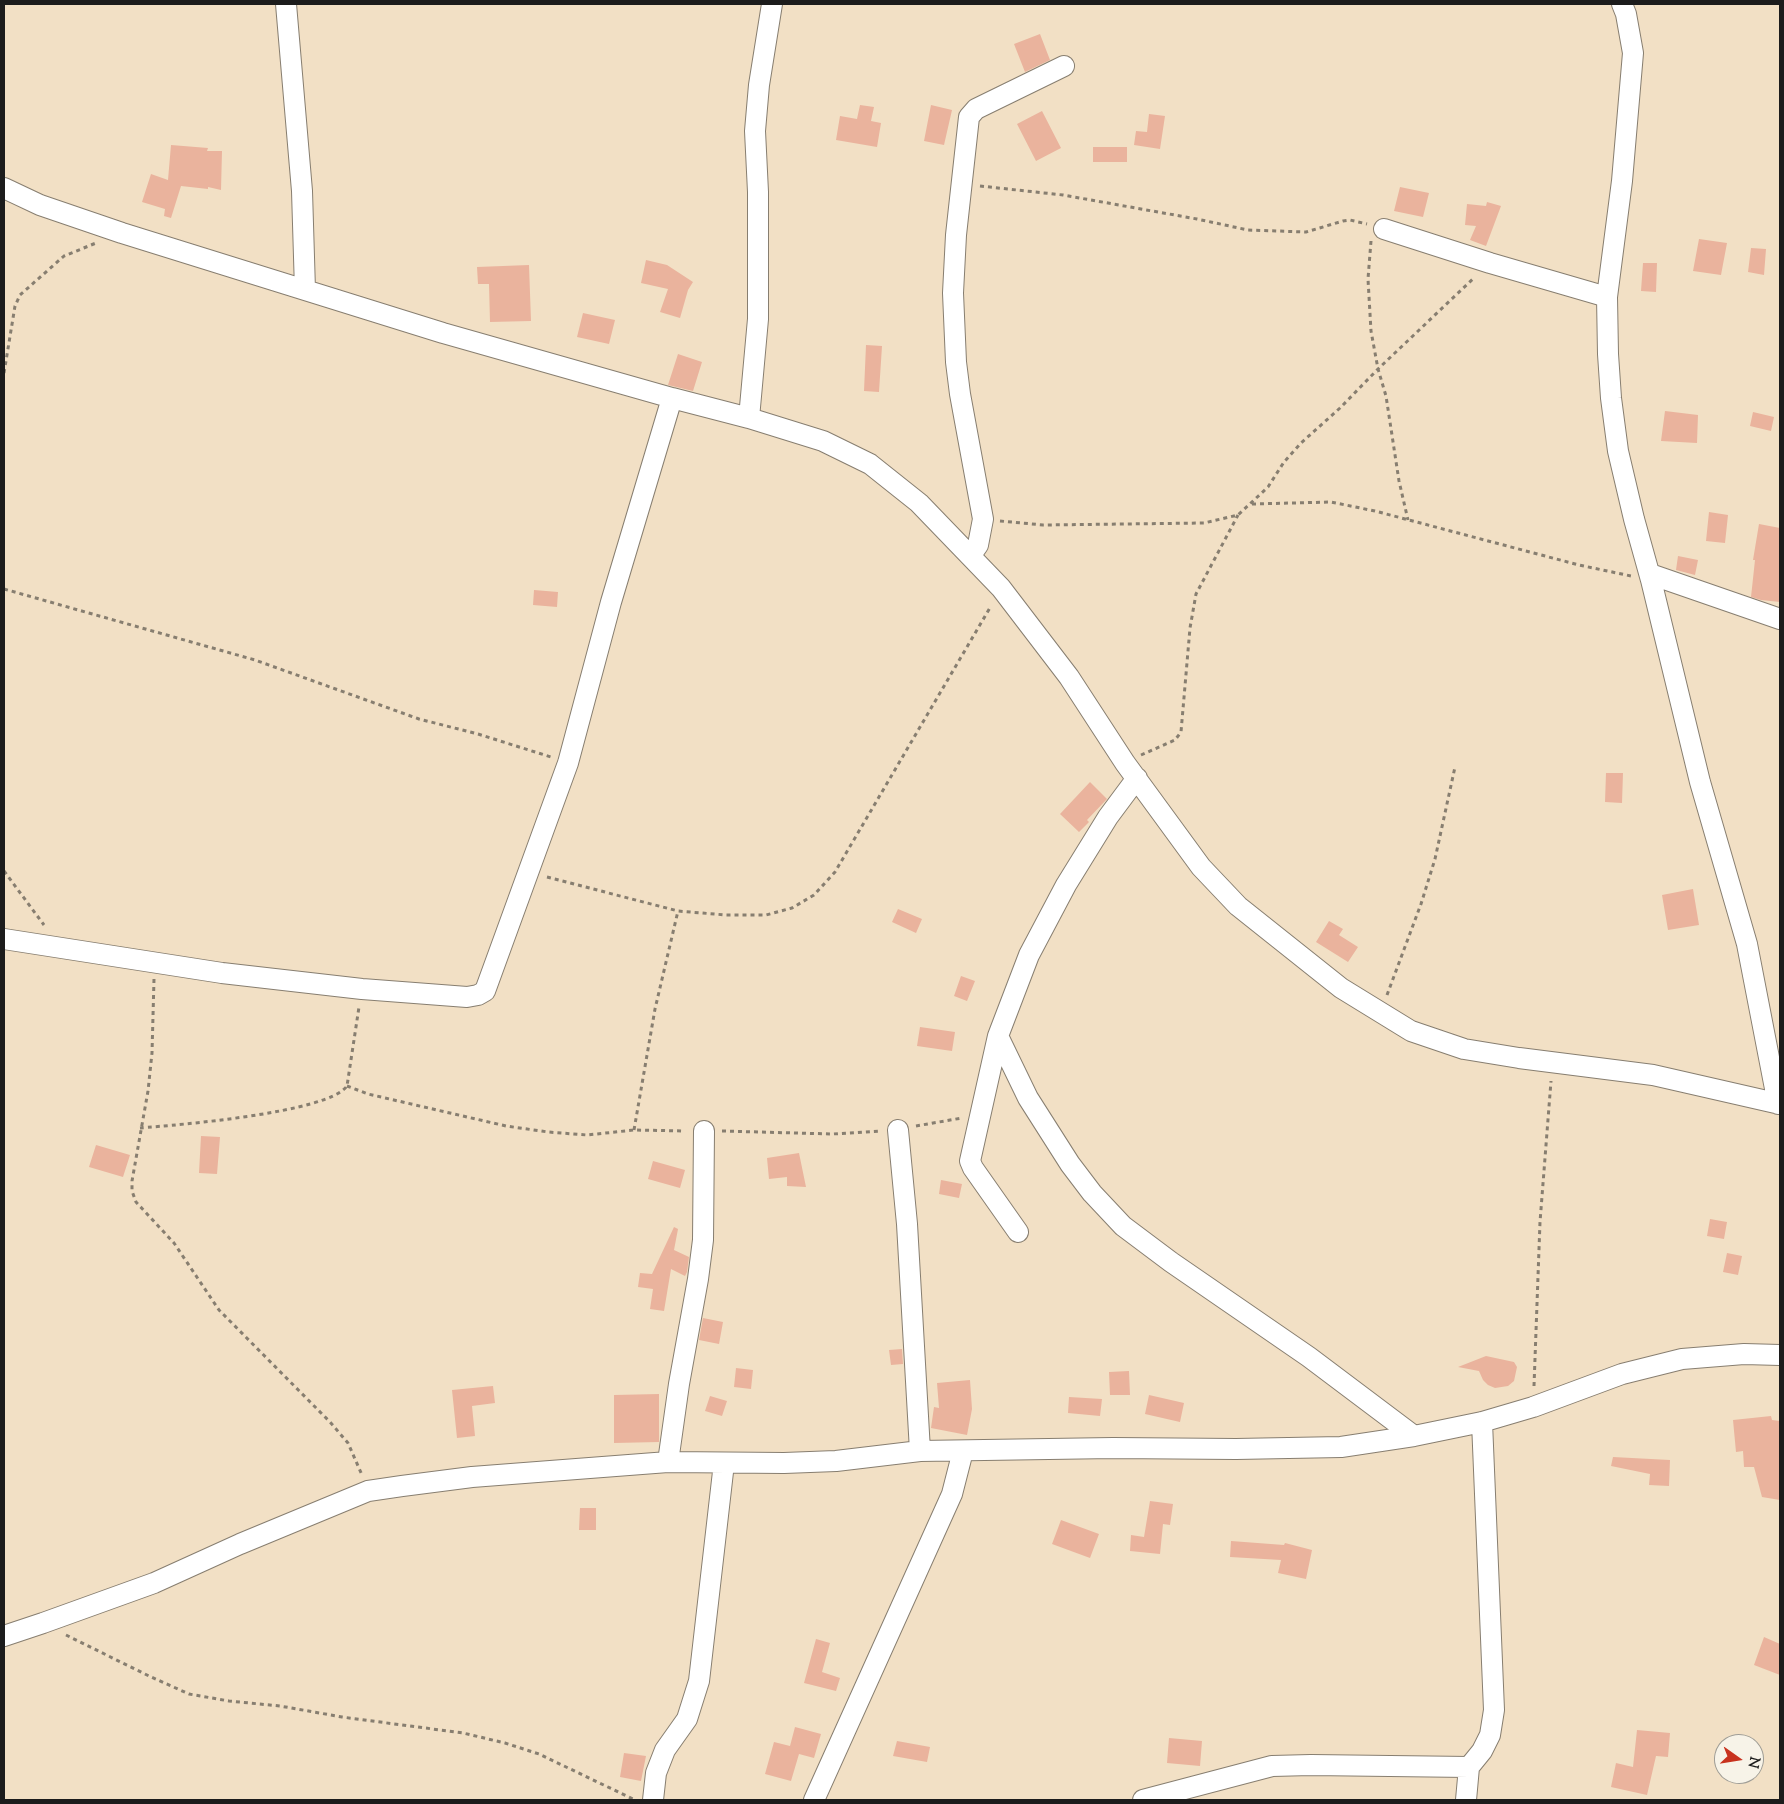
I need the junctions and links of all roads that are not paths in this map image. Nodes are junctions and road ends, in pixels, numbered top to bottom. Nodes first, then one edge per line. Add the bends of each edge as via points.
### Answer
1 (286, 4) edge
2 (772, 4) edge
3 (1622, 4) edge
4 (1064, 66) dead end
5 (4, 188) edge
6 (1378, 227) road end
7 (305, 290) junction
8 (1607, 297) junction
9 (672, 398) junction
10 (749, 418) junction
11 (971, 555) junction
12 (1651, 577) junction
13 (1780, 618) edge
14 (1131, 771) junction
15 (4, 939) edge
16 (998, 1036) junction
17 (1779, 1104) edge
18 (898, 1130) road end
19 (704, 1131) road end
20 (1018, 1232) dead end
21 (1780, 1355) edge
22 (1482, 1422) junction
23 (1414, 1436) junction
24 (920, 1451) junction
25 (963, 1451) junction
26 (668, 1462) junction
27 (724, 1463) junction
28 (4, 1636) edge
29 (1469, 1767) junction
30 (653, 1800) edge
31 (814, 1800) edge
32 (1143, 1800) edge
33 (1466, 1800) edge

1 - 7 street via 302,191
2 - 10 street via 755,131 758,319
3 - 8 street via 1633,53 1622,181
4 - 11 street via 976,109 969,117 953,294 960,394 983,519 978,546
5 - 7 street via 40,205 122,233
6 - 8 street
7 - 9 street
8 - 12 street via 1611,398 1618,451
9 - 10 street
9 - 15 street via 611,602 568,762 485,991 478,996 467,997 362,989 155,964
10 - 11 street via 823,441 870,464 919,503
11 - 14 street via 1001,588 1069,677
12 - 13 street
12 - 17 street via 1700,782 1746,944
14 - 16 street via 1030,955
14 - 17 street via 1201,867 1238,906 1341,988 1411,1031 1464,1049 1653,1075
16 - 20 street via 970,1161
16 - 23 street via 1028,1098 1070,1164 1123,1226 1309,1357
18 - 24 street via 907,1224
19 - 26 street via 703,1240
21 - 22 street via 1682,1359 1622,1374 1534,1407
22 - 23 street
22 - 29 street via 1494,1710 1490,1735
23 - 25 street via 1341,1447
24 - 25 street
24 - 27 street via 836,1461
25 - 31 street via 952,1494
26 - 27 street
26 - 28 street via 472,1478 368,1491 154,1583
27 - 30 street via 699,1681 687,1719 665,1750 656,1773
29 - 32 street via 1272,1766
29 - 33 street

